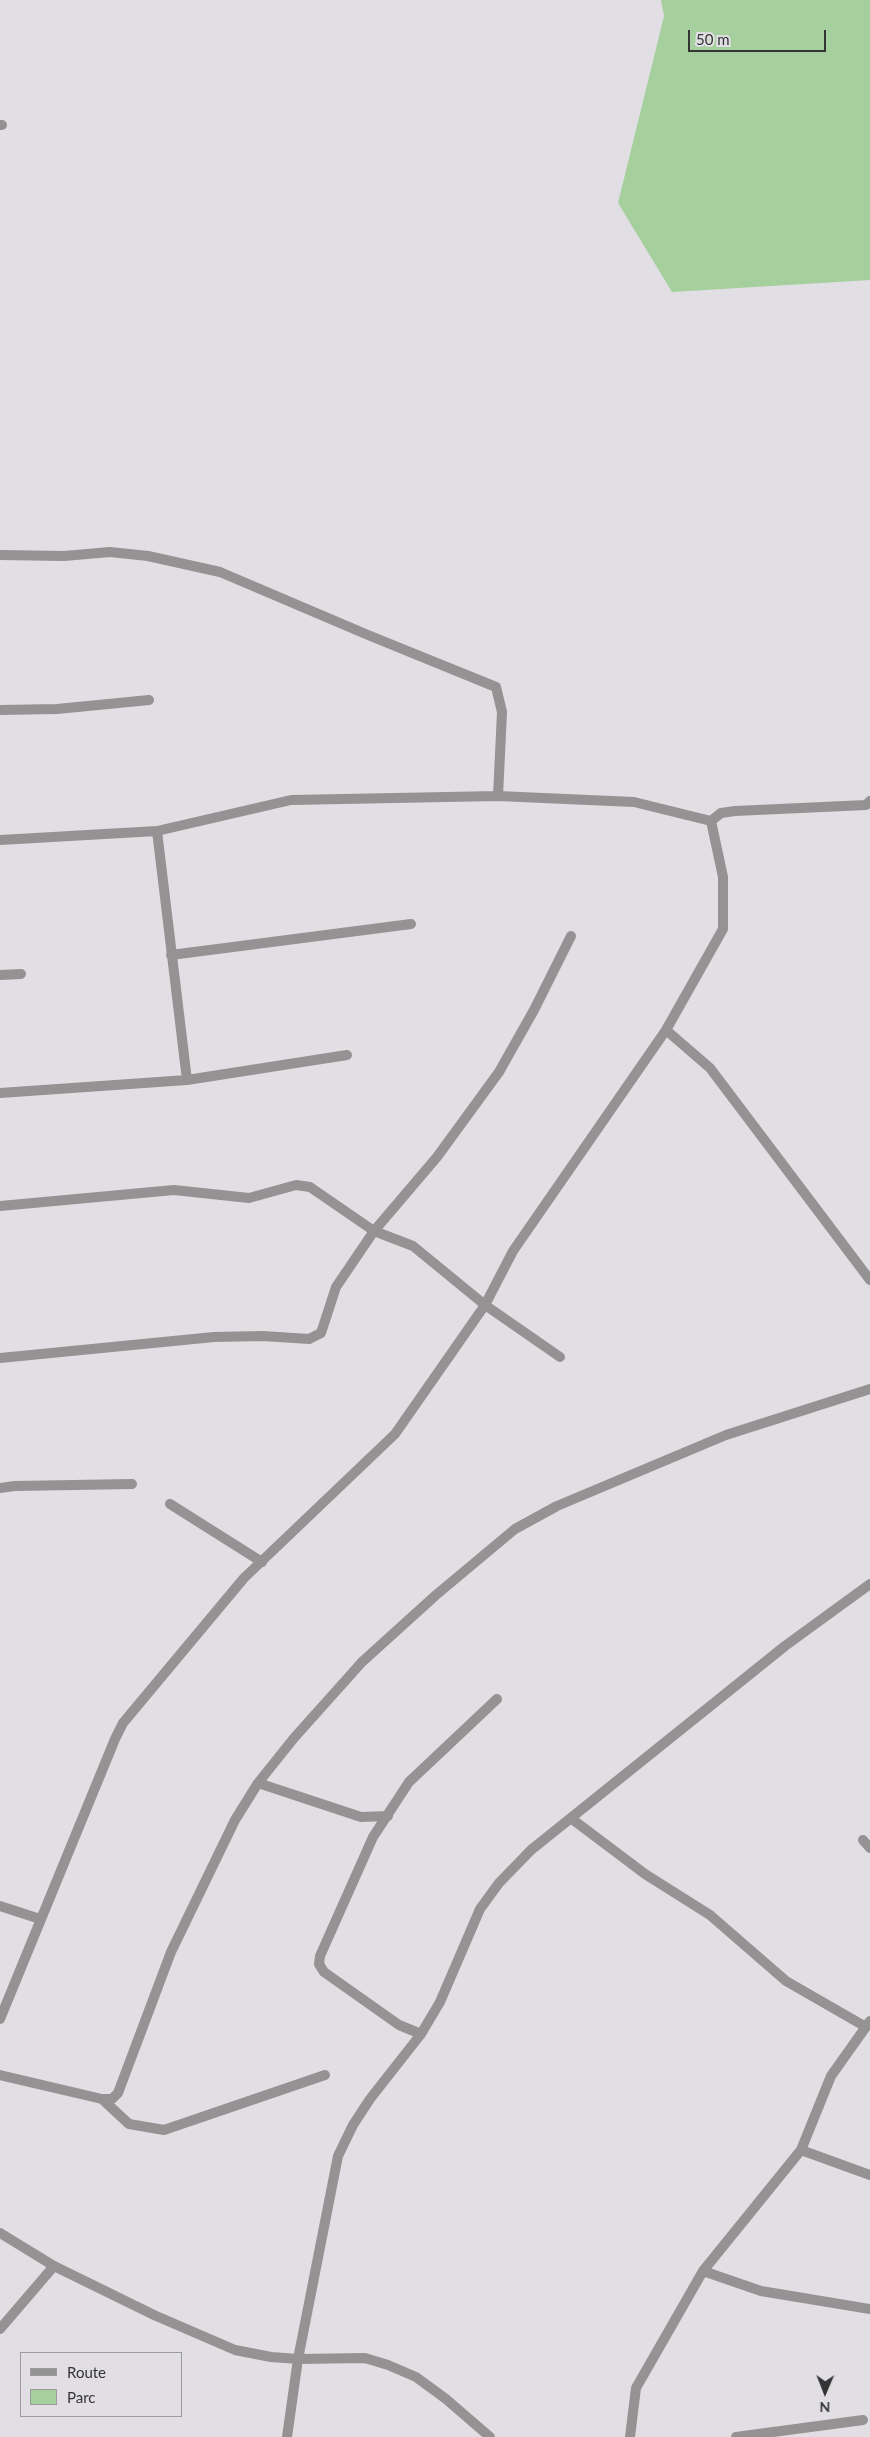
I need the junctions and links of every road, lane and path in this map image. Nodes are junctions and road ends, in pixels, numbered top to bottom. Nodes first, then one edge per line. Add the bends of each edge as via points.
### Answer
1 (0, 555) edge
2 (150, 700) dead end
3 (0, 710) edge
4 (498, 796) junction
5 (870, 801) edge
6 (711, 821) junction
7 (157, 831) junction
8 (0, 840) edge
9 (411, 924) dead end
10 (571, 936) dead end
11 (171, 955) junction
12 (21, 974) dead end
13 (0, 975) edge
14 (666, 1030) junction
15 (347, 1055) dead end
16 (187, 1080) junction
17 (0, 1093) edge
18 (0, 1206) edge
19 (374, 1231) junction
20 (870, 1280) edge
21 (486, 1305) junction
22 (560, 1357) dead end
23 (0, 1358) edge
24 (870, 1389) edge
25 (132, 1484) dead end
26 (0, 1488) edge
27 (170, 1504) dead end
28 (262, 1562) junction
29 (870, 1584) edge
30 (498, 1699) dead end
31 (258, 1783) junction
32 (388, 1816) junction
33 (572, 1819) junction
34 (863, 1840) dead end
35 (870, 1848) edge
36 (0, 1906) edge
37 (40, 1919) junction
38 (0, 2019) edge
39 (868, 2024) edge
40 (421, 2034) junction
41 (0, 2075) edge
42 (325, 2075) dead end
43 (102, 2099) junction
44 (800, 2150) junction
45 (870, 2175) edge
46 (0, 2233) edge
47 (54, 2266) junction
48 (703, 2271) junction
49 (870, 2309) edge
50 (0, 2329) edge
51 (298, 2360) junction
52 (863, 2420) dead end
53 (287, 2437) edge
54 (490, 2437) edge
55 (630, 2437) edge
56 (736, 2437) edge

1 - 4 street via 64,556 110,552 148,556 220,572 496,687 502,712
2 - 3 street via 57,709
4 - 6 street via 634,802
4 - 7 street via 291,800
5 - 6 street via 866,805 735,811 721,813
6 - 14 street via 723,877 723,929
7 - 8 street
7 - 11 street
9 - 11 street
10 - 19 street via 499,1072 438,1157
11 - 16 street
12 - 13 street
14 - 20 street via 710,1068
14 - 21 street via 513,1251
15 - 16 street
16 - 17 street
18 - 19 street via 174,1190 249,1198 296,1185 310,1188
19 - 21 street via 413,1246
19 - 23 street via 336,1288 321,1333 309,1339 214,1337
21 - 22 street
21 - 28 street via 387,1444
24 - 31 street via 726,1435 557,1506 515,1529 362,1662
25 - 26 street
27 - 28 street
28 - 37 street via 244,1578 123,1723
29 - 33 street via 785,1646
30 - 32 street via 410,1782
31 - 32 street via 361,1817
31 - 43 street via 235,1820 171,1952 118,2092 112,2098
32 - 40 street via 374,1837 319,1964 331,1978 400,2025
33 - 39 street via 645,1874 710,1915 786,1981
33 - 40 street via 530,1850 480,1909 440,2002
34 - 35 street
36 - 37 street
37 - 38 street
39 - 44 street via 831,2076
40 - 51 street via 370,2099 338,2156
41 - 43 street
42 - 43 street via 164,2130 128,2124
44 - 45 street
44 - 48 street
46 - 47 street
47 - 50 street
47 - 51 street via 235,2350
48 - 49 street via 761,2291
48 - 55 street via 636,2388
51 - 53 street
51 - 54 street via 365,2358 388,2365 416,2377
52 - 56 street

